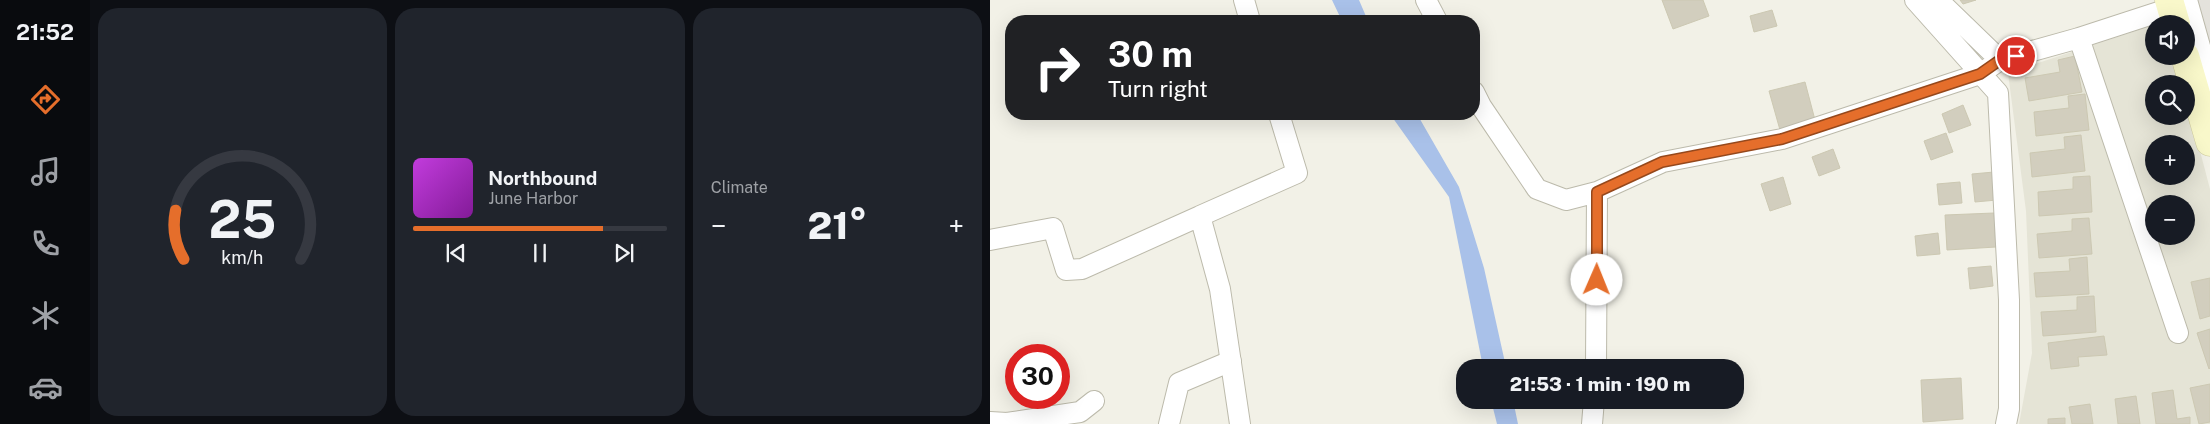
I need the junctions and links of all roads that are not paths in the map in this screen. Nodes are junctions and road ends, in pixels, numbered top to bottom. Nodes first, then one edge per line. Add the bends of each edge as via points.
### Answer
1 (1244, 0) edge
2 (1426, 0) edge
3 (1915, 0) edge
4 (1938, 0) edge
5 (2176, 8) edge
6 (1248, 15) edge
7 (1434, 15) edge
8 (2079, 38) junction
9 (2000, 60) junction
10 (2188, 65) edge
11 (1980, 74) junction
12 (2210, 82) edge
13 (1480, 104) edge
14 (1280, 120) edge
15 (2210, 142) edge
16 (1597, 192) junction
17 (1200, 216) junction
18 (990, 240) edge
19 (2178, 333) dead end
20 (1596, 359) edge
21 (1231, 362) junction
22 (1094, 400) dead end
23 (1593, 409) edge
24 (990, 422) edge
25 (1168, 424) edge
26 (1240, 424) edge
27 (1592, 424) edge
28 (2006, 424) edge

1 - 6 street
2 - 7 street
3 - 11 street
4 - 9 street
5 - 8 street
5 - 12 street
8 - 9 street
8 - 19 street
9 - 11 street
10 - 15 main road
11 - 16 street via 1782,139 1662,162
11 - 28 street via 1998,93 2009,300 2009,409
13 - 16 street via 1537,189 1566,200
14 - 17 street via 1297,173
16 - 20 street
17 - 18 street via 1082,269 1066,270 1053,228
17 - 21 street via 1220,289
21 - 25 street via 1179,383
21 - 26 street
22 - 24 street via 1080,412 1007,423
23 - 27 street

